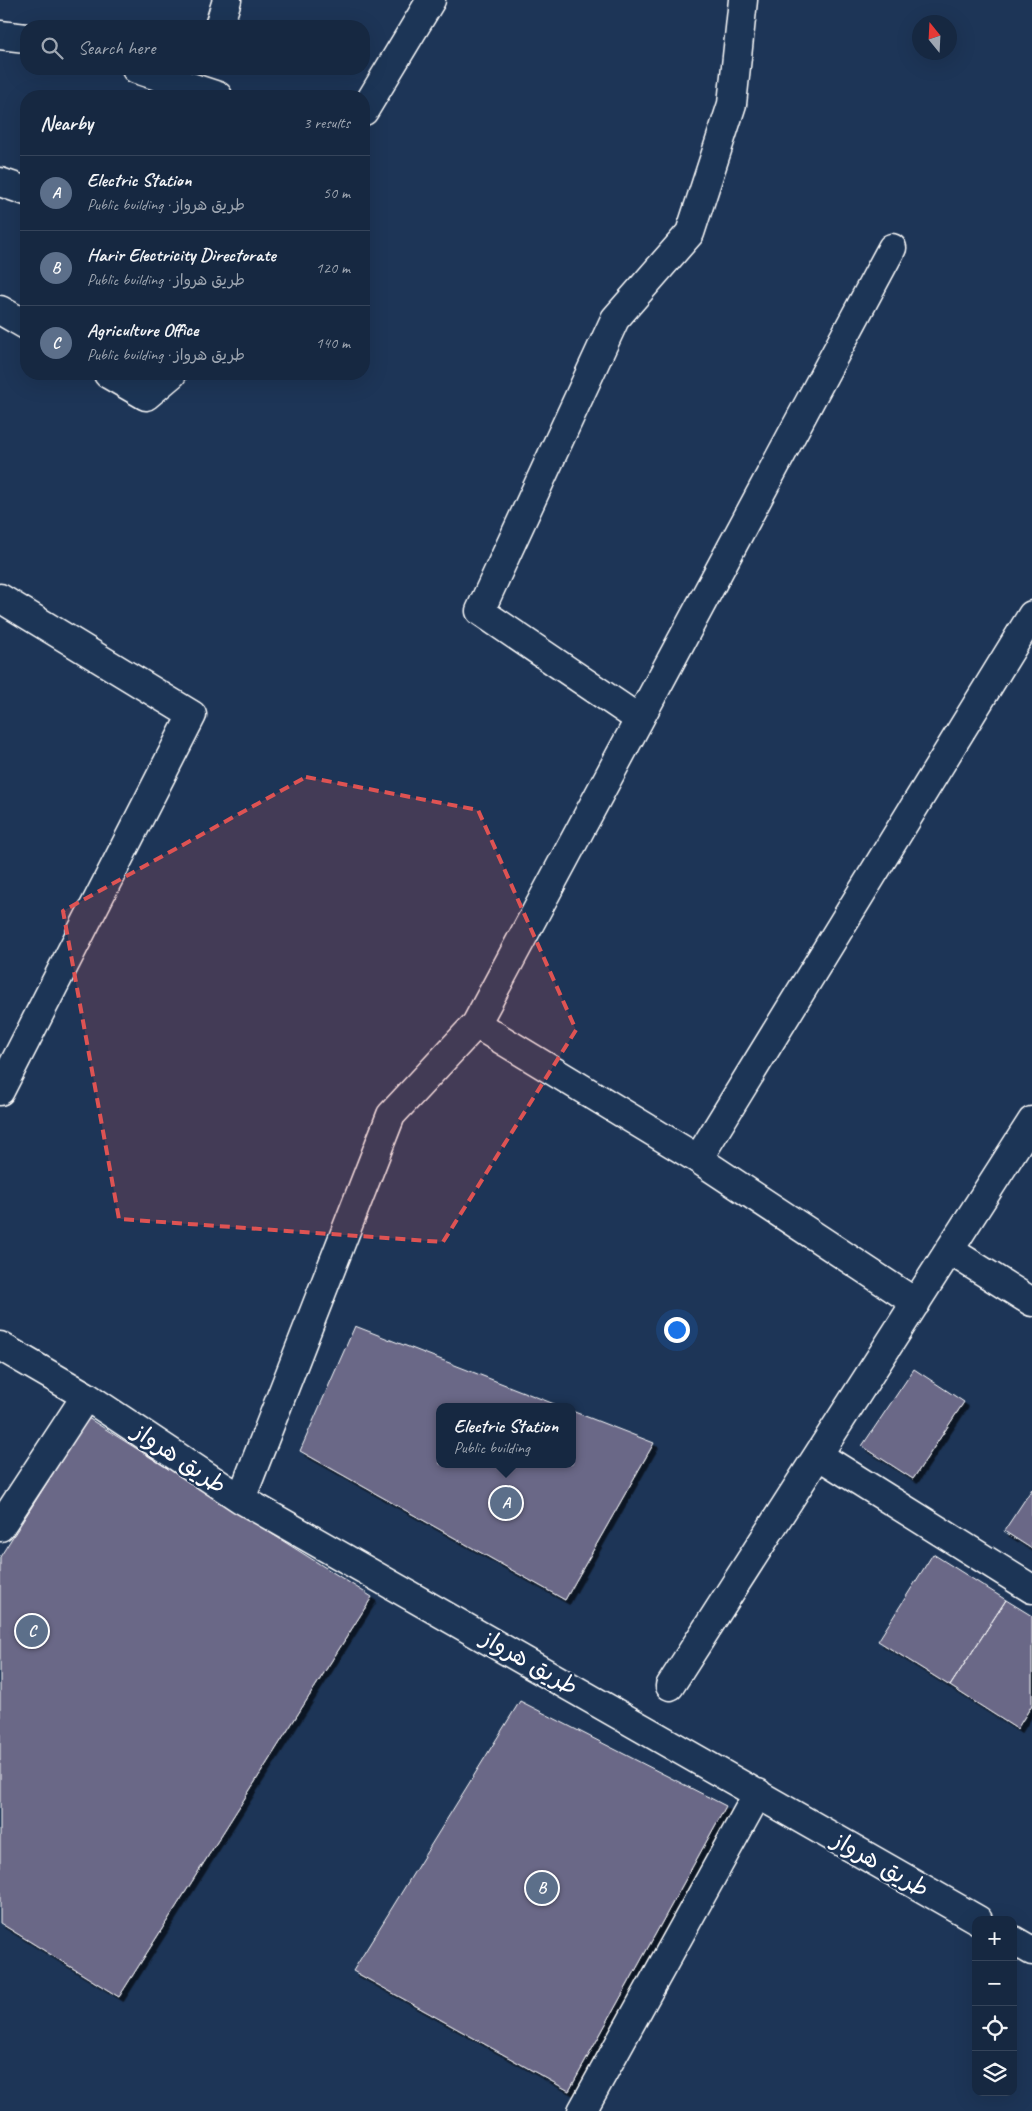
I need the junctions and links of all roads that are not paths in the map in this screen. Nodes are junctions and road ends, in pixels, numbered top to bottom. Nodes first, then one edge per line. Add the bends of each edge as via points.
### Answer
1 (227, 0) edge
2 (431, 0) edge
3 (743, 0) edge
4 (221, 20) edge
5 (0, 35) edge
6 (20, 37) edge
7 (163, 75) edge
8 (207, 85) edge
9 (370, 101) edge
10 (0, 182) edge
11 (20, 189) edge
12 (892, 248) dead end
13 (0, 310) edge
14 (20, 322) edge
15 (118, 380) edge
16 (165, 380) edge
17 (0, 598) edge
18 (1032, 615) edge
19 (639, 719) junction
20 (476, 1024) junction
21 (0, 1091) edge
22 (1032, 1121) edge
23 (698, 1159) junction
24 (949, 1250) junction
25 (1032, 1302) edge
26 (916, 1303) junction
27 (0, 1346) edge
28 (86, 1396) junction
29 (818, 1455) junction
30 (241, 1499) junction
31 (0, 1527) edge
32 (1032, 1589) edge
33 (670, 1686) dead end
34 (758, 1793) junction
35 (972, 1917) edge
36 (1017, 1942) edge
37 (1032, 1951) edge
38 (582, 2111) edge

1 - 4 street
2 - 9 street
3 - 19 street via 732,104 690,233 615,319 480,611
5 - 6 street
7 - 8 street
10 - 11 street
12 - 19 street
13 - 14 street
15 - 16 street via 146,396
17 - 21 street via 192,715
18 - 23 street
19 - 20 street
20 - 23 street
20 - 30 street via 391,1115
22 - 24 street
23 - 26 street
24 - 25 street
24 - 26 street
26 - 29 street
27 - 28 street, طريق هرواز
28 - 30 street, طريق هرواز
28 - 31 street
29 - 32 street
29 - 33 street
30 - 34 street, طريق هرواز
34 - 35 street, طريق هرواز
34 - 38 street
36 - 37 street

